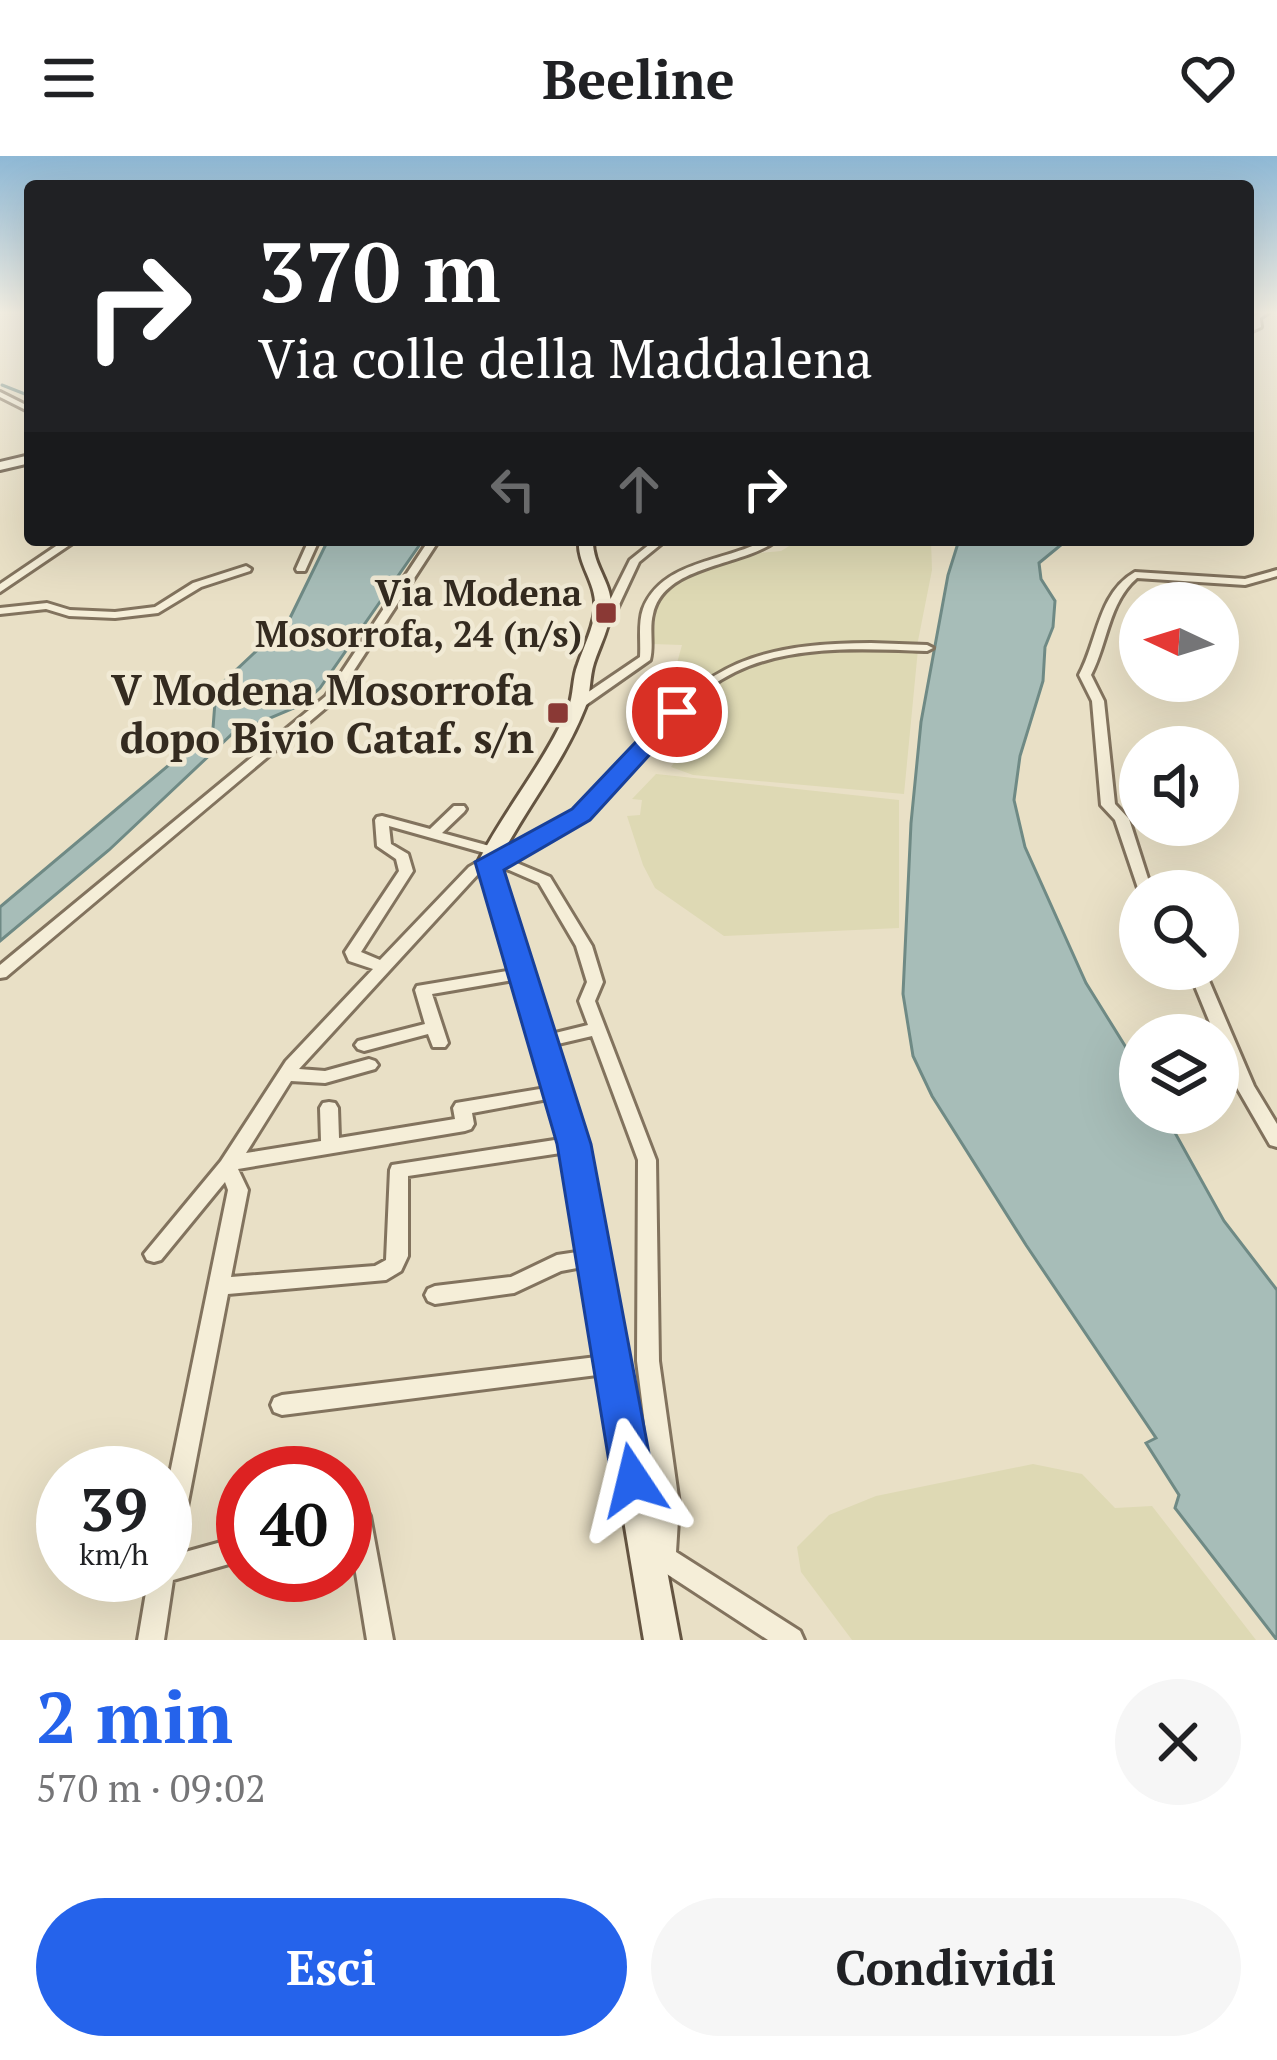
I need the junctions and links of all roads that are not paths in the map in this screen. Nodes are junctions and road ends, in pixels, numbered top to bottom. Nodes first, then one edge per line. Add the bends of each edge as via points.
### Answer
1 (63, 546) edge
2 (311, 546) edge
3 (430, 546) edge
4 (585, 546) edge
5 (653, 546) edge
6 (762, 546) edge
7 (301, 568) dead end
8 (246, 569) dead end
9 (1277, 573) edge
10 (0, 589) edge
11 (0, 610) edge
12 (604, 624) junction
13 (927, 648) dead end
14 (579, 704) junction
15 (459, 809) dead end
16 (433, 835) junction
17 (495, 859) junction
18 (1138, 870) edge
19 (383, 967) junction
20 (0, 973) edge
21 (525, 974) junction
22 (1205, 990) edge
23 (597, 1029) junction
24 (545, 1041) junction
25 (364, 1045) dead end
26 (369, 1065) dead end
27 (286, 1074) junction
28 (558, 1092) junction
29 (329, 1108) dead end
30 (1277, 1140) edge
31 (574, 1144) junction
32 (330, 1146) junction
33 (229, 1165) junction
34 (154, 1254) dead end
35 (597, 1257) junction
36 (221, 1286) junction
37 (435, 1295) dead end
38 (613, 1364) junction
39 (282, 1405) dead end
40 (188, 1446) edge
41 (656, 1556) junction
42 (372, 1595) edge
43 (158, 1602) edge
44 (151, 1640) edge
45 (380, 1640) edge
46 (662, 1640) edge
47 (791, 1640) edge

1 - 10 street
2 - 7 street
3 - 20 street via 330,698
4 - 12 street via 601,577
5 - 12 street via 635,560
6 - 14 street via 668,581 647,611 646,658
8 - 11 street via 158,610
9 - 18 street via 1245,582 1135,575 1113,596 1084,675 1098,701 1108,805 1122,819
12 - 14 street
13 - 17 street via 849,646 766,658 717,677 581,814
14 - 17 street
15 - 16 street
16 - 17 street
16 - 19 street via 382,820 384,846 403,857 406,871 353,952
17 - 19 street via 474,870
17 - 21 street
17 - 23 street via 545,880 584,946
19 - 27 street
21 - 24 street
21 - 25 street via 423,991 437,1035
22 - 30 street
23 - 24 street
23 - 41 street via 647,1160 648,1361 667,1504
24 - 28 street
26 - 27 street via 325,1077
27 - 33 street
28 - 31 street
28 - 32 street via 462,1108 465,1124
29 - 32 street
31 - 35 street
31 - 36 street via 399,1170 398,1256 379,1274
32 - 33 street
33 - 34 street
33 - 36 street via 238,1190
35 - 37 street via 557,1263 514,1285
35 - 38 street
36 - 40 street
38 - 39 street
38 - 41 street
41 - 46 street
41 - 47 street
42 - 45 street
43 - 44 street

